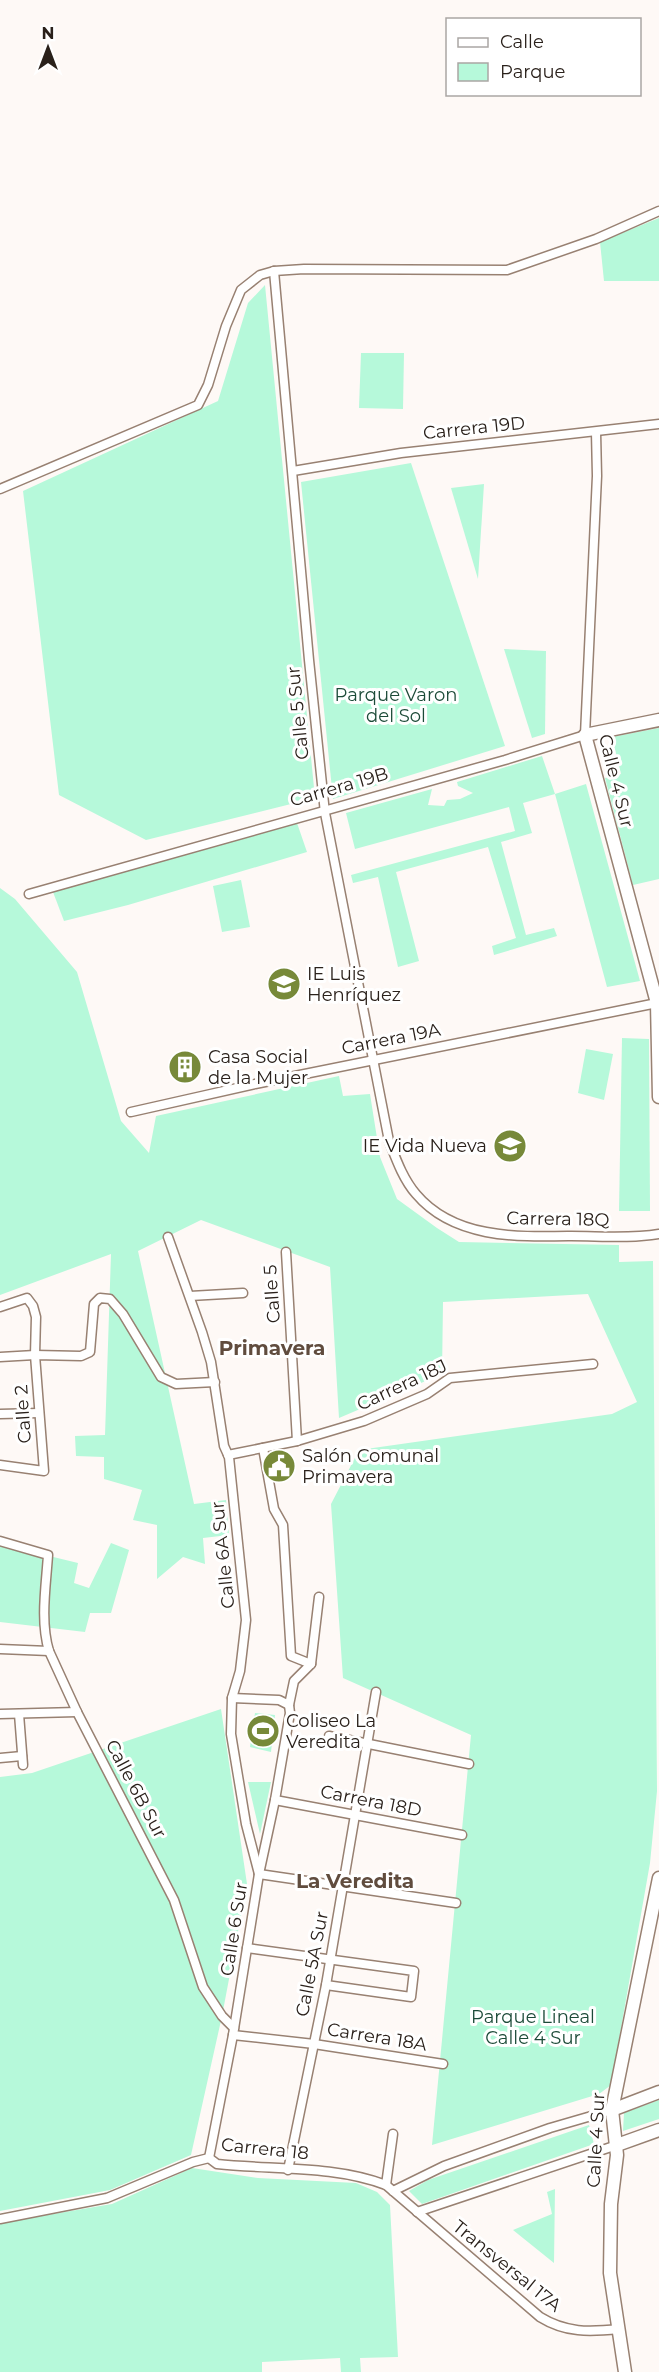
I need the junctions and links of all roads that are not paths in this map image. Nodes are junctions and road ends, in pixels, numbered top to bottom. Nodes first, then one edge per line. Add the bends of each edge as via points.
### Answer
1 (659, 211) edge
2 (274, 271) junction
3 (659, 424) edge
4 (596, 432) junction
5 (294, 471) junction
6 (0, 489) edge
7 (659, 720) edge
8 (585, 735) junction
9 (325, 809) junction
10 (29, 894) dead end
11 (658, 1003) edge
12 (374, 1060) junction
13 (659, 1097) edge
14 (131, 1112) dead end
15 (458, 1225) joint
16 (659, 1234) edge
17 (168, 1237) dead end
18 (286, 1252) dead end
19 (243, 1293) dead end
20 (190, 1296) junction
21 (0, 1307) edge
22 (35, 1355) junction
23 (0, 1357) edge
24 (592, 1365) dead end
25 (215, 1382) junction
26 (39, 1413) junction
27 (0, 1414) edge
28 (297, 1442) junction
29 (263, 1448) junction
30 (228, 1455) junction
31 (0, 1465) edge
32 (0, 1541) edge
33 (319, 1597) dead end
34 (0, 1649) edge
35 (50, 1651) junction
36 (311, 1664) junction
37 (376, 1692) dead end
38 (232, 1698) junction
39 (289, 1705) junction
40 (77, 1712) junction
41 (0, 1714) edge
42 (20, 1714) junction
43 (329, 1736) dead end
44 (366, 1745) junction
45 (22, 1756) junction
46 (0, 1758) edge
47 (469, 1764) dead end
48 (23, 1765) dead end
49 (275, 1800) junction
50 (353, 1814) junction
51 (462, 1835) dead end
52 (259, 1874) junction
53 (659, 1878) edge
54 (343, 1887) junction
55 (456, 1903) dead end
56 (247, 1948) junction
57 (331, 1959) junction
58 (326, 1985) junction
59 (234, 2032) junction
60 (314, 2044) junction
61 (443, 2064) dead end
62 (659, 2092) edge
63 (612, 2110) junction
64 (659, 2130) edge
65 (393, 2134) dead end
66 (617, 2145) junction
67 (208, 2158) junction
68 (288, 2170) junction
69 (390, 2188) junction
70 (417, 2212) junction
71 (0, 2219) edge
72 (619, 2329) junction
73 (625, 2372) edge

1 - 2 street via 596,239 507,270
2 - 5 street, Calle 5 Sur
2 - 6 street via 260,275 241,290 198,405
3 - 4 street, Carrera 19D
4 - 5 street, Carrera 19D via 401,453
4 - 8 street, Calle 4 Sur
5 - 9 street, Calle 5 Sur
7 - 8 main road, Carrera 19B
8 - 9 street, Carrera 19B
8 - 11 main road, Calle 4 Sur
9 - 10 street, Carrera 19B
9 - 12 street, Calle 5 Sur
11 - 12 street, Carrera 19A
11 - 13 main road, Calle 4 Sur
12 - 14 street, Carrera 19A
12 - 15 street, Calle 5 Sur via 389,1141 402,1173 433,1210
15 - 16 street, Carrera 18Q via 489,1234
17 - 20 street, Calle 6A Sur
18 - 28 street, Calle 5
19 - 20 street
20 - 25 street, Calle 6A Sur
21 - 22 street, Calle 2 via 27,1298 33,1306
22 - 23 street
22 - 25 street via 81,1356 90,1352 94,1304 100,1298 110,1299 161,1377 176,1384
22 - 26 street, Calle 2
24 - 28 street, Carrera 18J via 450,1378 427,1394 364,1421
25 - 30 street, Calle 6A Sur
26 - 27 street
26 - 31 street, Calle 2 via 44,1471
28 - 29 street, Carrera 18J
29 - 30 street, Carrera 18J
29 - 36 street via 274,1509 283,1525 291,1656
30 - 38 street, Calle 6A Sur via 246,1620 240,1671
32 - 35 street, Calle 6B Sur via 48,1556 45,1623
33 - 36 street
34 - 35 street
35 - 40 street, Calle 6B Sur
36 - 39 street, Calle 6 Sur via 294,1682
37 - 44 street, Calle 5A Sur
38 - 39 street via 279,1700
38 - 52 street, Calle 6A Sur via 231,1734
39 - 49 street, Calle 6 Sur
40 - 42 street
40 - 59 street, Calle 6B Sur via 174,1900 203,1988
41 - 42 street
42 - 45 street
43 - 44 street
44 - 47 street
44 - 50 street, Calle 5A Sur
45 - 46 street
45 - 48 street
49 - 50 street, Carrera 18D
49 - 52 street, Calle 6 Sur
50 - 51 street, Carrera 18D
50 - 54 street, Calle 5A Sur
52 - 54 street
52 - 56 street, Calle 6 Sur
53 - 63 main road, Calle 4 Sur
54 - 55 street
54 - 57 street, Calle 5A Sur
56 - 57 street
56 - 59 street, Calle 6 Sur
57 - 58 street, Calle 5A Sur
57 - 58 street via 414,1971 411,1997
58 - 60 street, Calle 5A Sur
59 - 60 street, Carrera 18A
59 - 67 street, Calle 6 Sur
60 - 61 street, Carrera 18A
60 - 68 street, Calle 5A Sur
62 - 63 main road
63 - 66 main road, Calle 4 Sur
63 - 69 street via 550,2128
64 - 66 main road
65 - 69 street
66 - 70 street
66 - 72 main road, Calle 4 Sur via 609,2246
67 - 68 street, Carrera 18 via 217,2164
67 - 71 street, Carrera 18 via 107,2198
68 - 69 street, Carrera 18 via 344,2173
69 - 70 street, Carrera 18
70 - 72 street, Transversal 17A via 553,2325 586,2332
72 - 73 main road, Calle 4 Sur

